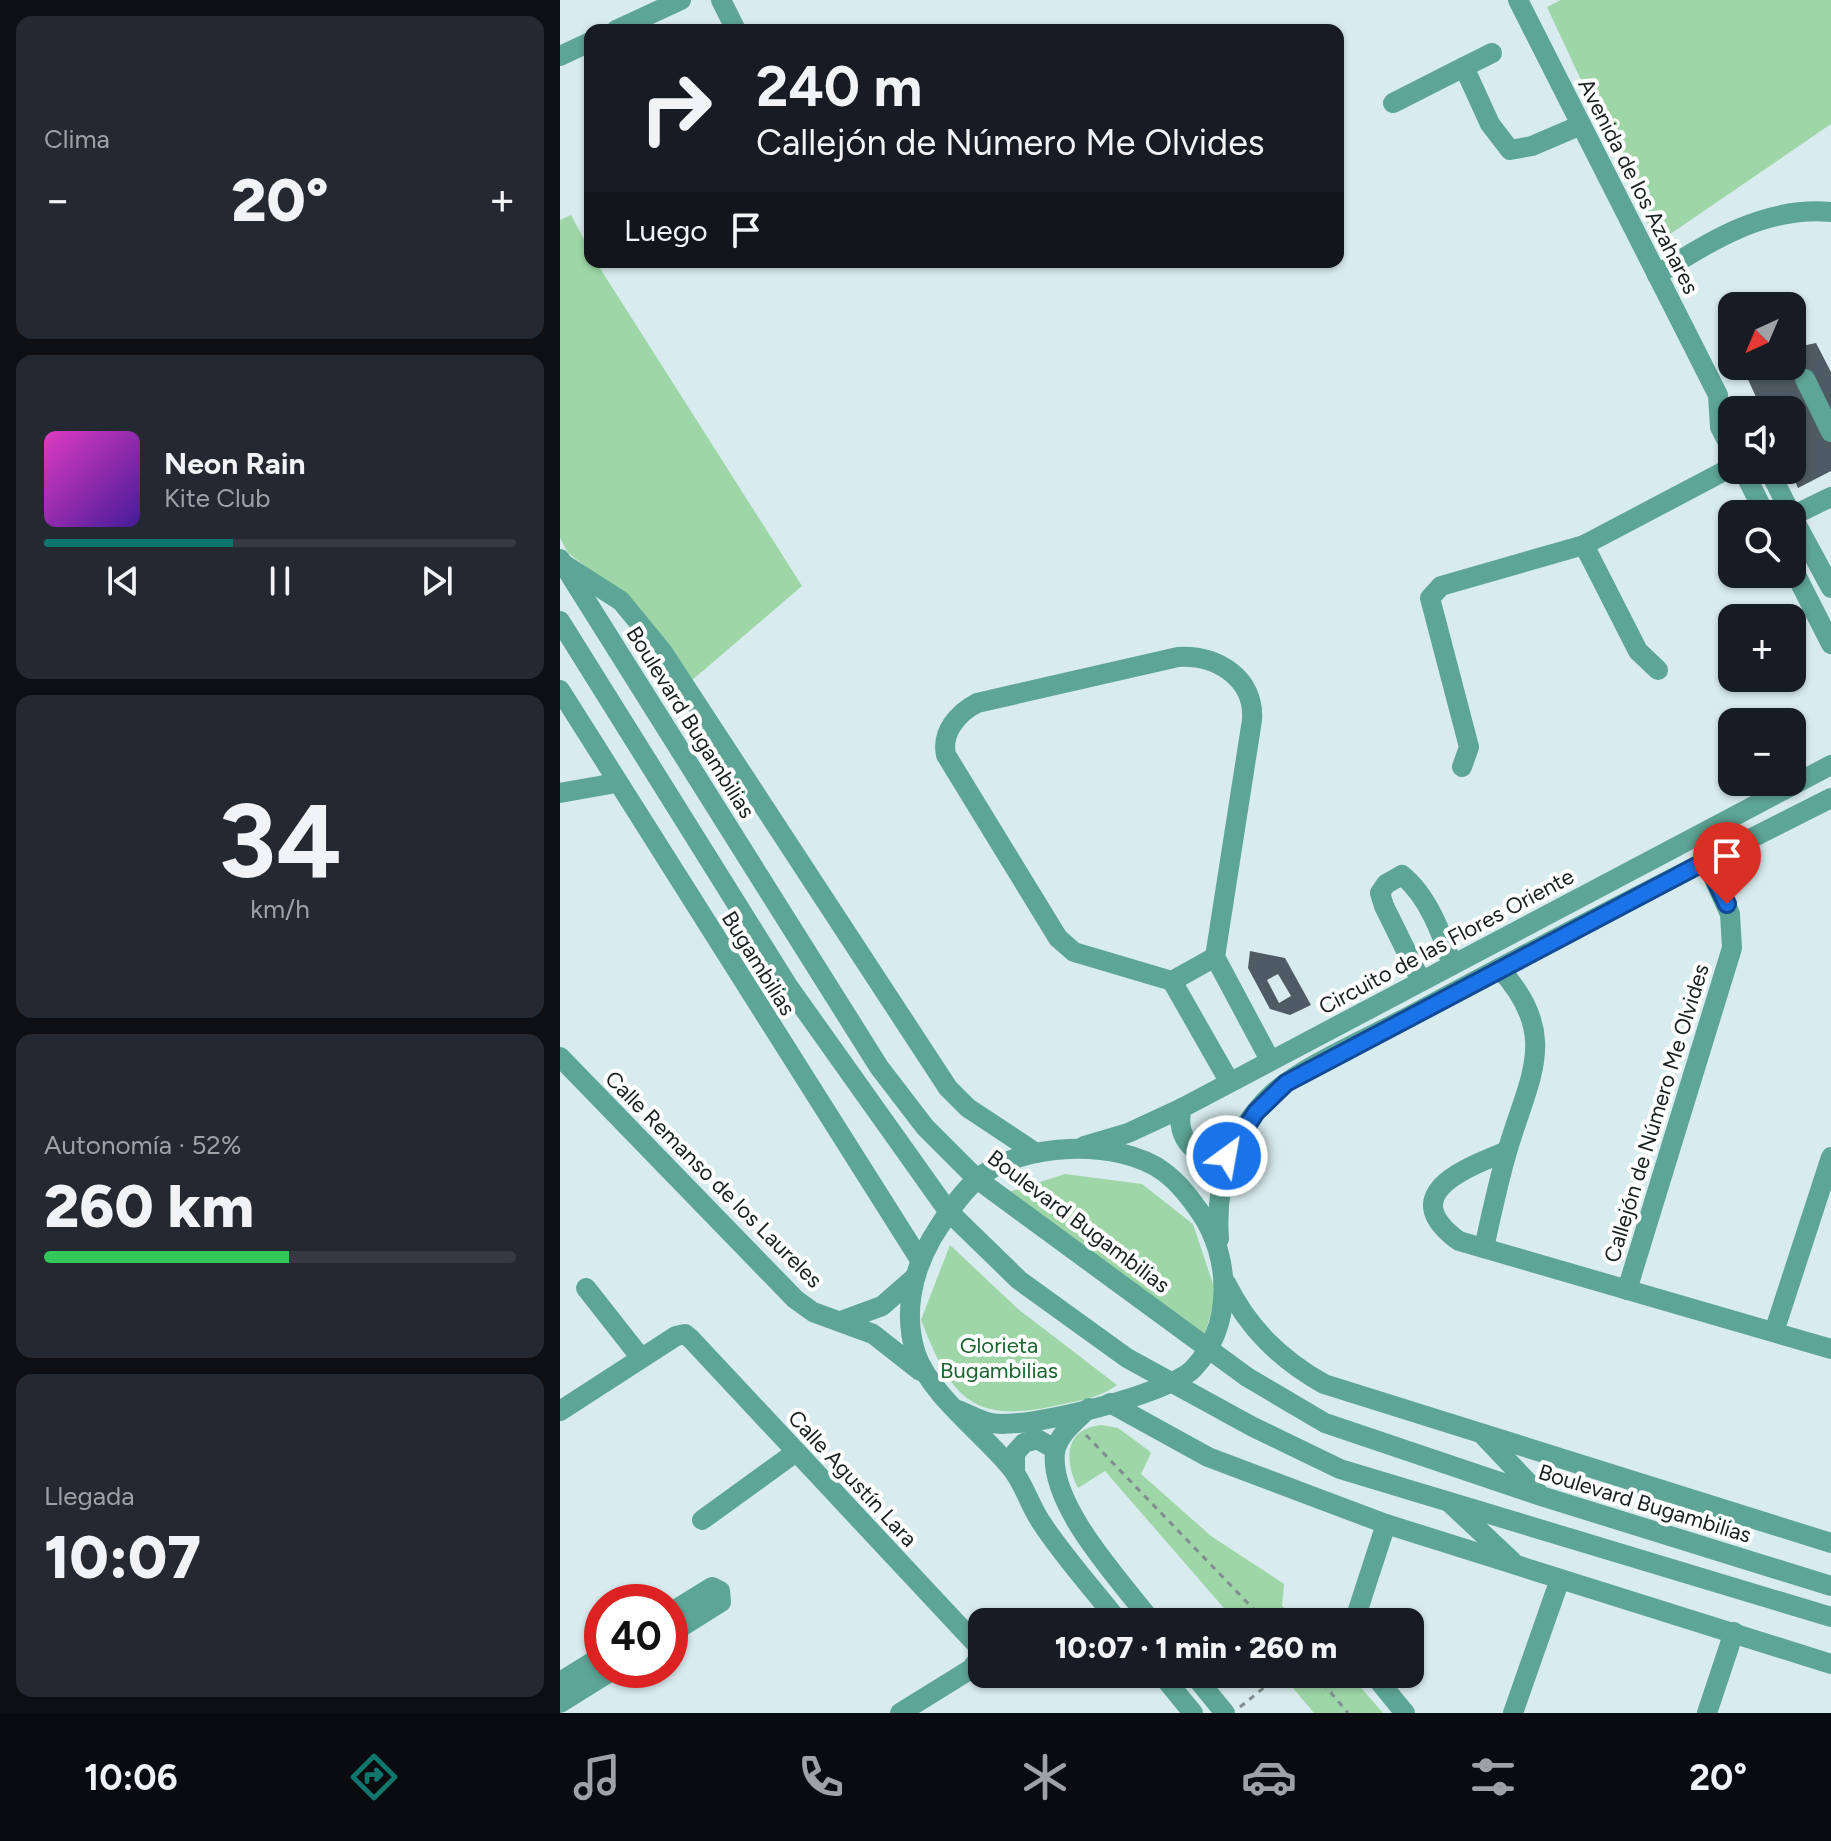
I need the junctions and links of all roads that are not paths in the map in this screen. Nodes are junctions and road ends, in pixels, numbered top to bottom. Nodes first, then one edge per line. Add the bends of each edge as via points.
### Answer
1 (681, 0) edge
2 (721, 0) edge
3 (1518, 0) edge
4 (629, 24) edge
5 (733, 24) edge
6 (584, 45) edge
7 (1492, 53) dead end
8 (560, 56) edge
9 (1464, 67) junction
10 (1393, 103) dead end
11 (1581, 125) junction
12 (1831, 212) edge
13 (1657, 275) junction
14 (1805, 380) edge
15 (1718, 395) edge
16 (1831, 432) edge
17 (1718, 474) edge
18 (1831, 497) edge
19 (1806, 509) edge
20 (1806, 541) edge
21 (1584, 545) junction
22 (561, 561) edge
23 (1803, 588) edge
24 (1831, 588) edge
25 (560, 621) edge
26 (1831, 644) edge
27 (1658, 670) dead end
28 (560, 690) edge
29 (1831, 765) edge
30 (1462, 767) dead end
31 (616, 783) junction
32 (560, 793) edge
33 (1831, 798) edge
34 (1706, 861) junction
35 (1215, 957) junction
36 (1452, 965) junction
37 (1499, 968) junction
38 (1172, 981) junction
39 (1421, 981) junction
40 (560, 1057) edge
41 (1270, 1060) junction
42 (1229, 1081) junction
43 (1182, 1108) junction
44 (1079, 1148) junction
45 (1507, 1151) junction
46 (1036, 1153) junction
47 (1227, 1156) junction
48 (1831, 1157) edge
49 (977, 1179) junction
50 (948, 1211) junction
51 (1484, 1248) junction
52 (917, 1269) junction
53 (1224, 1273) junction
54 (586, 1288) dead end
55 (1627, 1290) junction
56 (844, 1320) junction
57 (1774, 1332) junction
58 (1209, 1348) junction
59 (1831, 1349) edge
60 (641, 1358) junction
61 (927, 1377) junction
62 (1173, 1383) junction
63 (1100, 1406) junction
64 (958, 1410) junction
65 (560, 1411) edge
66 (1482, 1433) junction
67 (1055, 1449) junction
68 (796, 1452) junction
69 (1015, 1472) junction
70 (1541, 1496) junction
71 (1448, 1501) junction
72 (702, 1520) dead end
73 (1386, 1524) junction
74 (1831, 1543) edge
75 (1517, 1565) junction
76 (1560, 1579) junction
77 (1831, 1586) edge
78 (688, 1602) edge
79 (1108, 1608) edge
80 (1141, 1608) edge
81 (1359, 1608) edge
82 (1831, 1617) edge
83 (688, 1623) edge
84 (1734, 1632) junction
85 (1831, 1664) edge
86 (584, 1667) edge
87 (560, 1682) edge
88 (584, 1688) edge
89 (1172, 1688) edge
90 (1204, 1688) edge
91 (1384, 1688) edge
92 (560, 1703) edge
93 (900, 1713) edge
94 (1193, 1713) edge
95 (1225, 1713) edge
96 (1405, 1713) edge
97 (1513, 1713) edge
98 (1707, 1713) edge

1 - 4 street
2 - 5 street
3 - 11 street, Avenida de los Azahares
6 - 8 street
7 - 9 street
9 - 10 street
9 - 11 street via 1490,124 1510,150
11 - 13 street, Avenida de los Azahares
12 - 13 street via 1765,219 1710,240
13 - 15 street, Avenida de los Azahares
14 - 16 street
17 - 21 street
18 - 19 street
20 - 24 street
21 - 27 street via 1638,651
21 - 30 street via 1431,593 1469,747
22 - 46 street, Boulevard Bugambilias via 621,601 662,651 948,1088 968,1108
22 - 49 street, Boulevard Bugambilias via 879,1067 925,1127
23 - 26 street
25 - 50 street via 788,986
28 - 31 street, Bugambilias
29 - 36 street, Circuito de las Flores Oriente
31 - 32 street
31 - 52 street, Bugambilias
33 - 34 street
34 - 37 street
34 - 55 street, Callejón de Número Me Olvides via 1730,914 1732,948
35 - 38 street
35 - 38 street via 1252,720 1249,689 1238,678 1197,656 1178,657 966,709 946,736 946,755 1050,928 1074,952
35 - 41 street
36 - 39 street, Circuito de las Flores Oriente
36 - 39 street via 1438,925 1402,875 1380,893
37 - 45 street via 1524,1002 1536,1048 1536,1064
37 - 47 street via 1286,1083 1256,1112
38 - 42 street
39 - 41 street, Circuito de las Flores Oriente
40 - 56 street, Calle Remanso de los Laureles via 777,1283 813,1312
41 - 42 street, Circuito de las Flores Oriente
42 - 43 street, Circuito de las Flores Oriente
43 - 44 street, Circuito de las Flores Oriente
43 - 47 street via 1182,1132 1190,1146 1203,1155
44 - 46 street
44 - 53 street via 1122,1154 1163,1171 1207,1221
45 - 51 street
45 - 51 street via 1448,1177 1435,1200 1439,1219 1452,1235
46 - 49 street
47 - 53 street via 1217,1207
48 - 57 street
49 - 50 street
49 - 58 street, Boulevard Bugambilias
50 - 52 street
50 - 62 street via 1019,1280 1127,1358
51 - 55 street
52 - 56 street via 882,1306
52 - 61 street via 911,1333
53 - 58 street via 1220,1316
53 - 66 street, Boulevard Bugambilias via 1256,1331 1304,1373 1324,1384
54 - 60 street
55 - 57 street
56 - 61 street, Calle Remanso de los Laureles via 886,1342
57 - 59 street
58 - 62 street
58 - 70 street, Boulevard Bugambilias via 1325,1423
60 - 65 street
60 - 68 street, Calle Agustín Lara via 685,1334
61 - 64 street, Calle Remanso de los Laureles
62 - 63 street
62 - 71 street via 1340,1469
63 - 64 street via 1029,1423 992,1423
63 - 67 street via 1074,1422
63 - 73 street via 1208,1457
64 - 69 street, Calle Remanso de los Laureles
66 - 70 street
66 - 74 street, Boulevard Bugambilias
67 - 69 street via 1037,1439 1024,1443 1015,1453
67 - 80 street via 1057,1473 1085,1534
68 - 72 street
68 - 93 street, Calle Agustín Lara via 977,1645 980,1657 971,1669
69 - 79 street, Calle Remanso de los Laureles via 1042,1525
70 - 77 street, Boulevard Bugambilias
71 - 75 street
71 - 82 street
73 - 75 street
73 - 81 street
75 - 76 street
76 - 84 street
76 - 97 street
78 - 83 street via 712,1587 720,1591 721,1602
84 - 85 street
84 - 98 street
86 - 87 street
88 - 92 street
89 - 94 street
90 - 95 street
91 - 96 street

